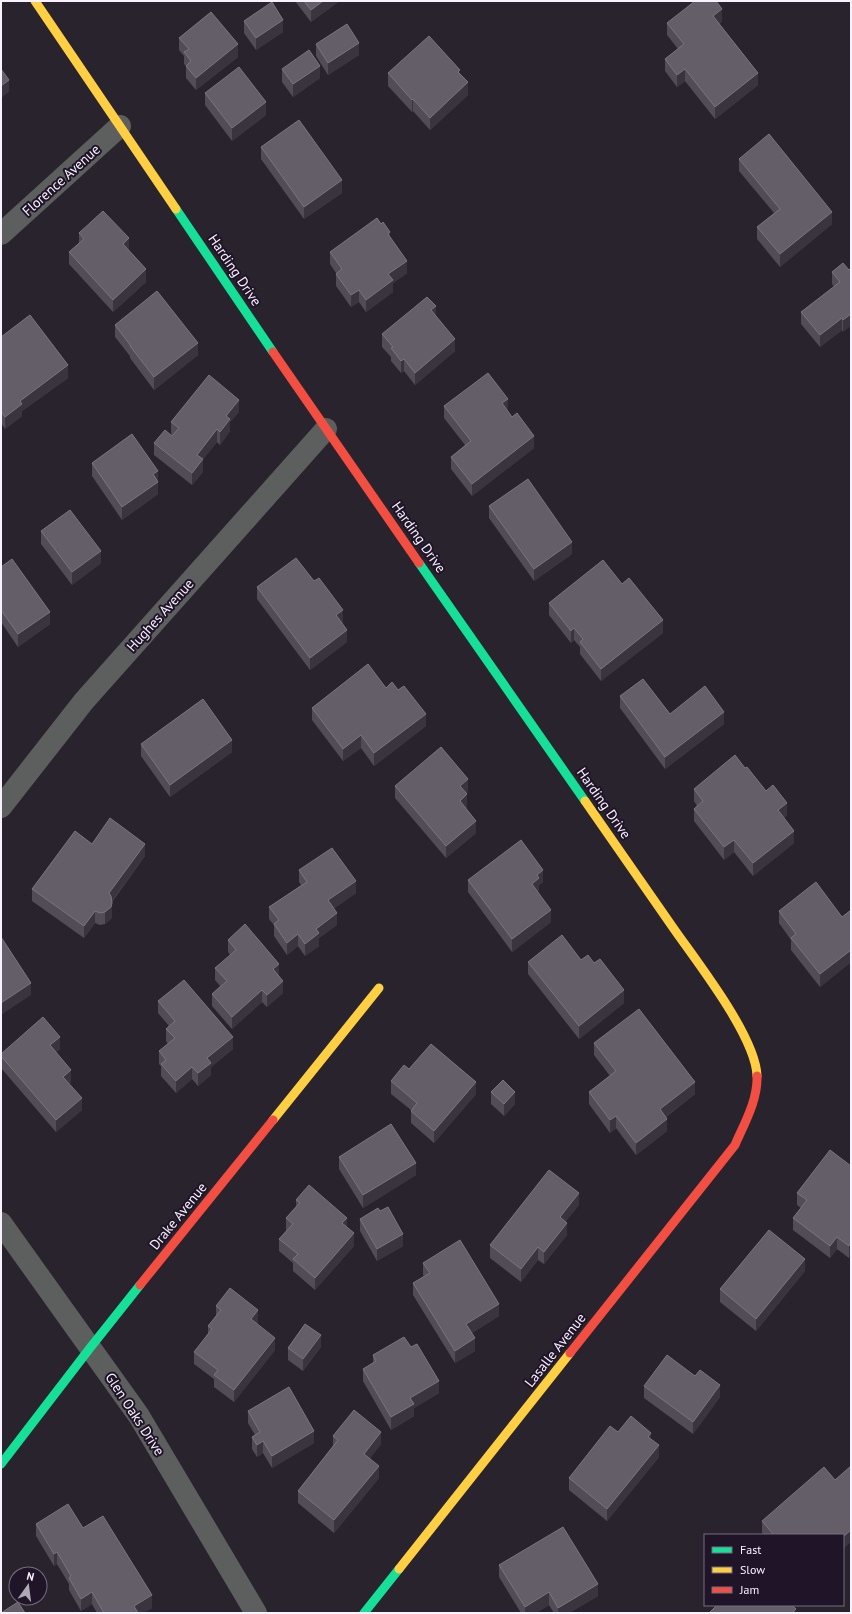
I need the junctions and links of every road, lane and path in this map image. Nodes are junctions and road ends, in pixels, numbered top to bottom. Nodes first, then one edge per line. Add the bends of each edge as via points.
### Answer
1 (35, 1) edge
2 (120, 126) junction
3 (1, 234) edge
4 (326, 429) junction
5 (1, 807) edge
6 (379, 988) dead end
7 (754, 1096) joint
8 (1, 1224) edge
9 (90, 1348) junction
10 (1, 1464) edge
11 (256, 1613) edge
12 (364, 1613) edge

1 - 2 street, Harding Drive
2 - 3 street, Florence Avenue
2 - 4 street, Harding Drive
4 - 5 street, Hughes Avenue via 84,701
4 - 7 street, Harding Drive via 718,992 754,1056 757,1079
6 - 9 street, Drake Avenue
7 - 12 street, Lasalle Avenue via 735,1145
8 - 9 street, Glen Oaks Drive
9 - 10 street, Drake Avenue
9 - 11 street, Glen Oaks Drive via 139,1416

